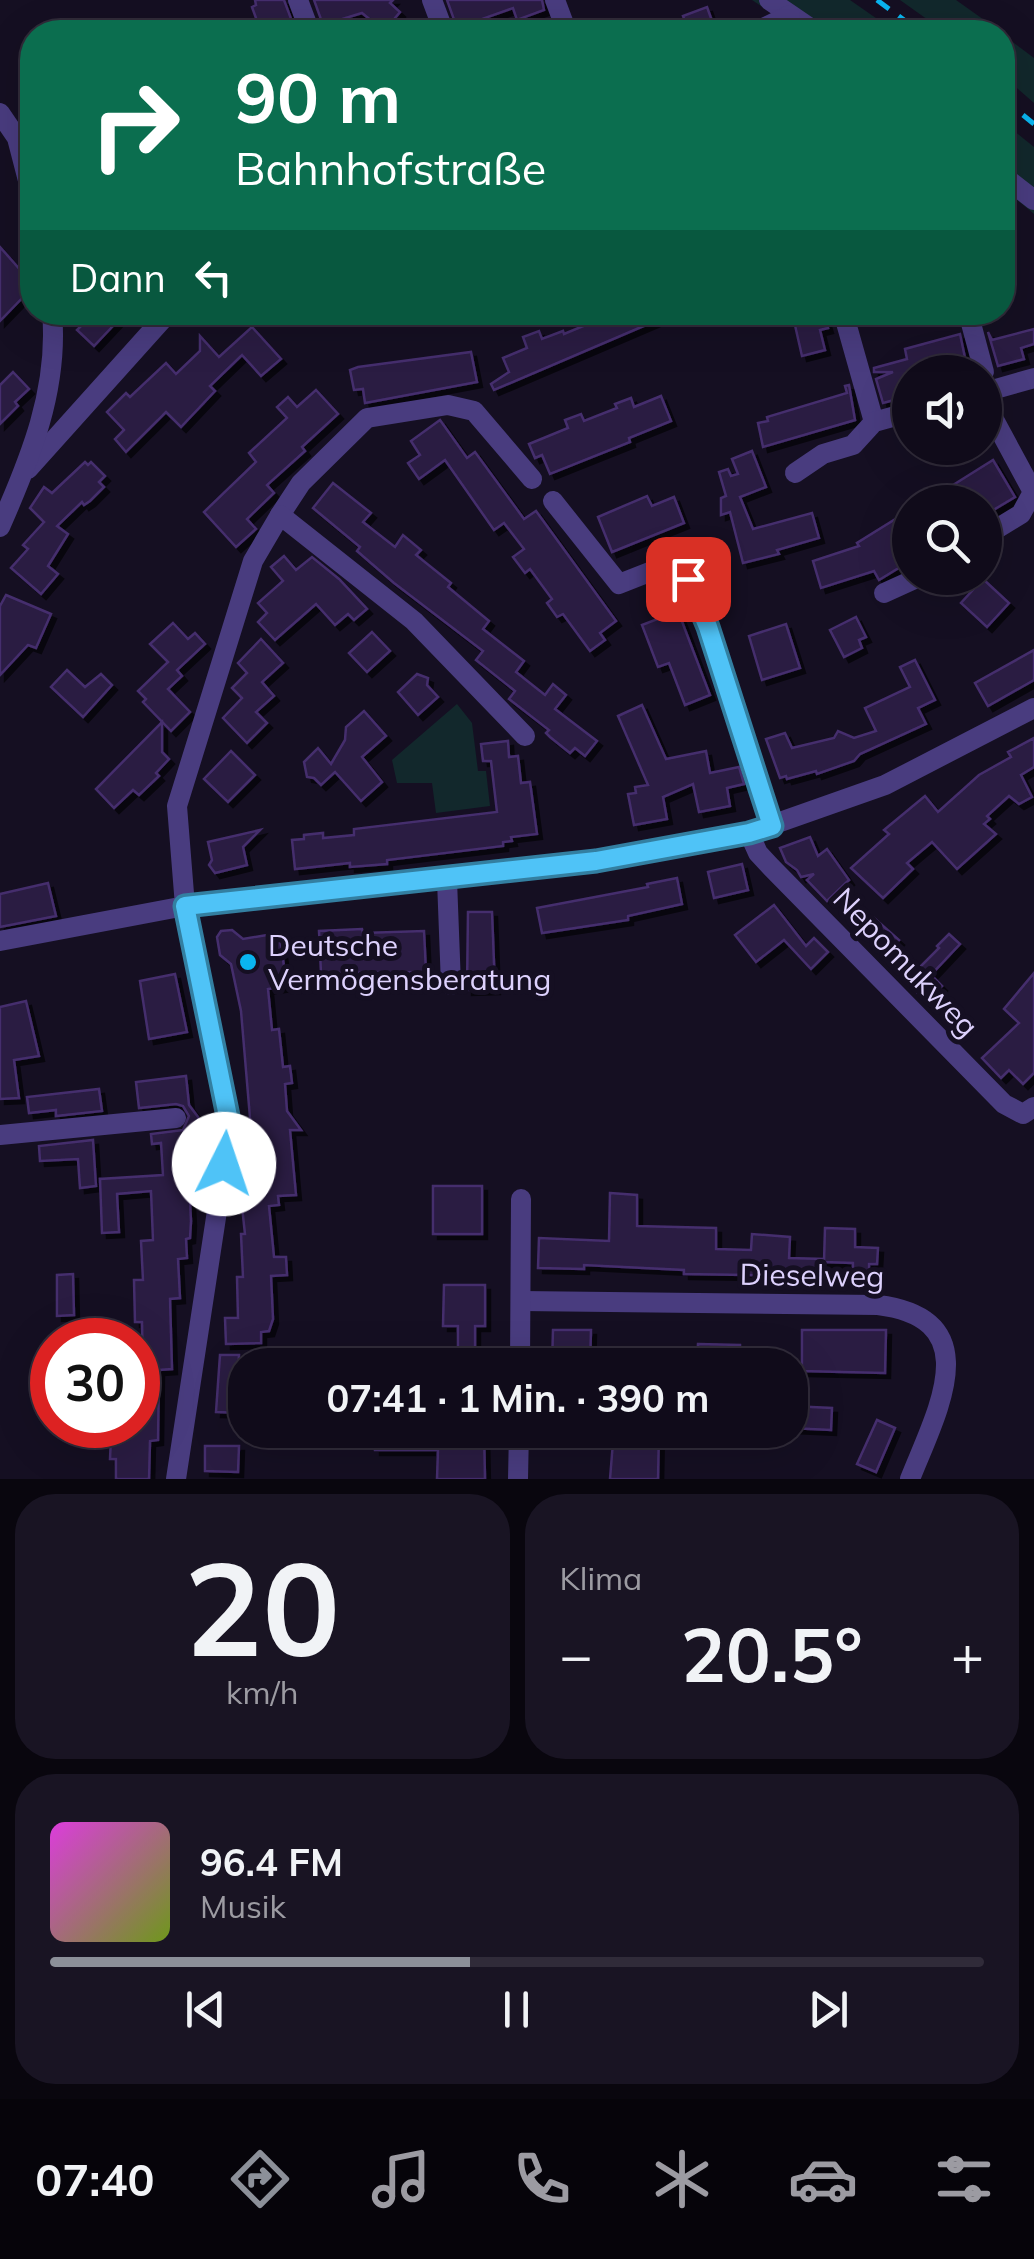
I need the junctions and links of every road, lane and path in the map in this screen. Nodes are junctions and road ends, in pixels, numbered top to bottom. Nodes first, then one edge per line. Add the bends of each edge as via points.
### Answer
1 (769, 0) edge
2 (790, 15) junction
3 (780, 20) edge
4 (798, 20) edge
5 (0, 112) edge
6 (20, 150) edge
7 (53, 325) edge
8 (157, 325) edge
9 (847, 325) edge
10 (971, 325) edge
11 (978, 355) edge
12 (1034, 378) edge
13 (1002, 384) edge
14 (892, 417) edge
15 (874, 422) junction
16 (1002, 422) edge
17 (796, 474) dead end
18 (23, 475) junction
19 (532, 479) dead end
20 (553, 500) dead end
21 (280, 515) junction
22 (1002, 525) edge
23 (0, 527) edge
24 (892, 589) edge
25 (884, 593) dead end
26 (1034, 708) edge
27 (525, 736) dead end
28 (772, 826) junction
29 (749, 833) junction
30 (447, 880) junction
31 (185, 906) junction
32 (0, 941) edge
33 (451, 985) dead end
34 (1034, 1107) edge
35 (176, 1118) dead end
36 (0, 1135) edge
37 (521, 1199) dead end
38 (521, 1301) junction
39 (520, 1348) edge
40 (519, 1448) edge
41 (176, 1479) edge
42 (518, 1479) edge
43 (910, 1479) edge

1 - 2 street
2 - 3 street
2 - 4 street
5 - 6 street
7 - 18 street via 48,397
8 - 18 street
9 - 15 street
10 - 11 street
12 - 13 street
14 - 15 street
15 - 17 street via 853,445 823,454
16 - 22 street via 1034,492 1020,514
18 - 23 street
19 - 21 street via 474,410 448,405 367,418
20 - 28 street via 619,584 680,560
21 - 27 street via 414,621
21 - 31 street via 253,561 176,806
24 - 25 street
26 - 28 street via 885,785
28 - 29 street
29 - 30 street
29 - 34 street, Nepomukweg via 771,867 1004,1104 1023,1114
30 - 31 street
30 - 33 street
31 - 32 street
31 - 41 street via 230,1126
35 - 36 street
37 - 38 street
38 - 39 street
38 - 43 street, Dieselweg via 906,1308 931,1322 944,1343 946,1376
40 - 42 street

